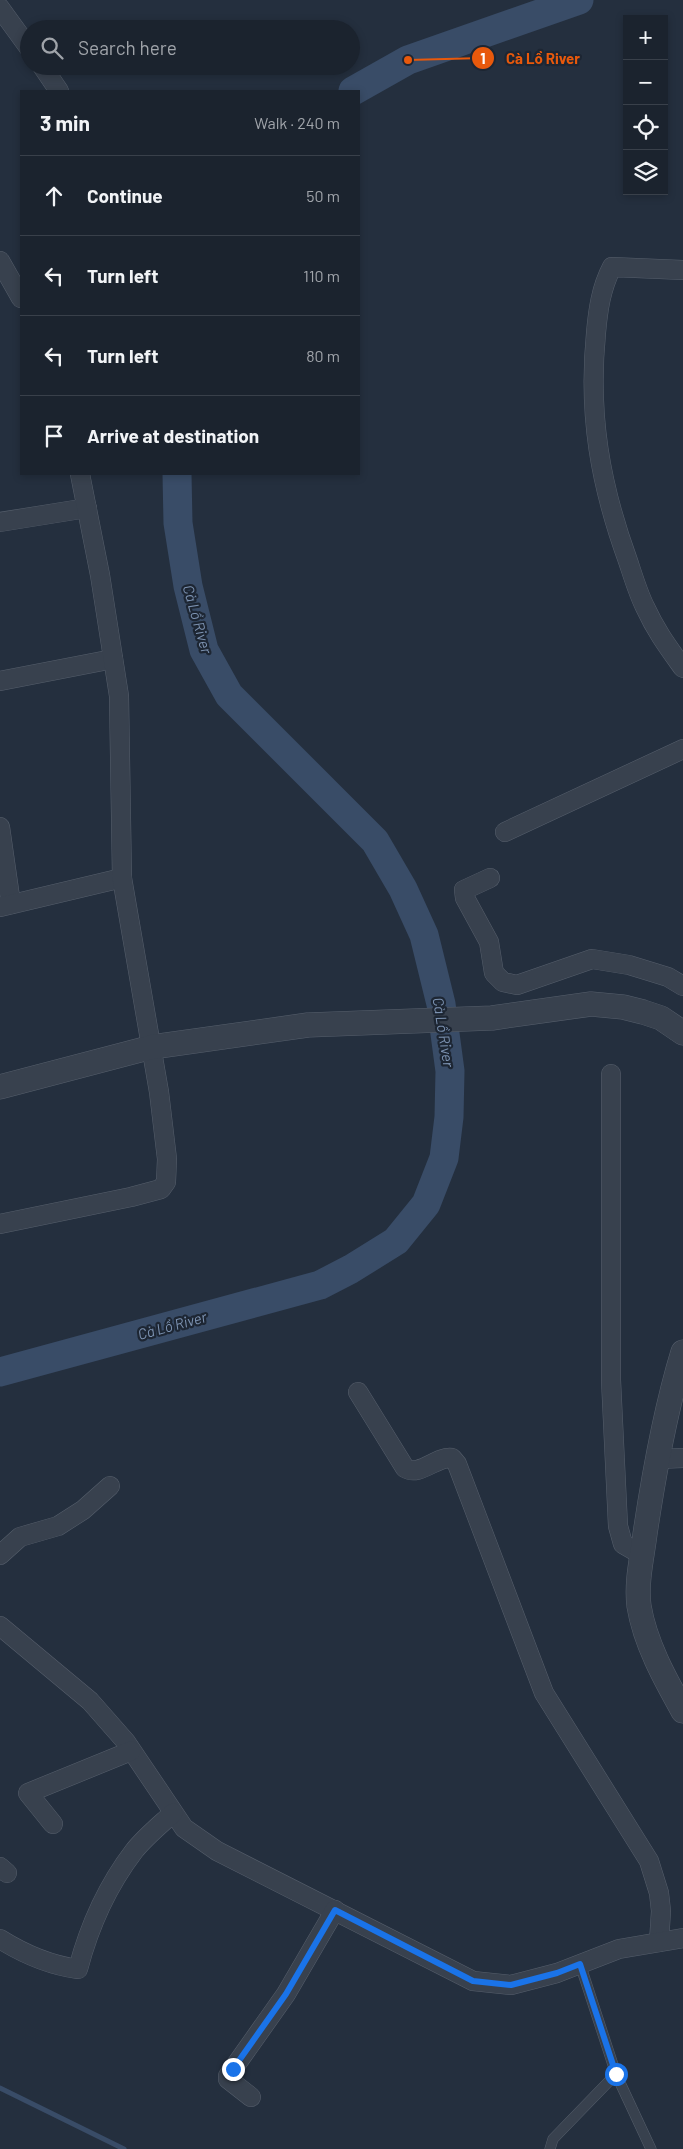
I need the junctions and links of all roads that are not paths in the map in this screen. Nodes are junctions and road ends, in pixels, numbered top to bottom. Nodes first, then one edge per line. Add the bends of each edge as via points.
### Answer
1 (0, 8) edge
2 (20, 36) edge
3 (48, 75) edge
4 (58, 90) edge
5 (0, 261) edge
6 (683, 270) edge
7 (20, 296) edge
8 (80, 475) edge
9 (86, 508) junction
10 (0, 522) edge
11 (113, 659) junction
12 (683, 668) edge
13 (0, 681) edge
14 (683, 749) edge
15 (0, 827) edge
16 (505, 832) dead end
17 (2, 847) edge
18 (122, 878) junction
19 (490, 878) dead end
20 (6, 906) edge
21 (683, 986) edge
22 (683, 1033) edge
23 (152, 1046) junction
24 (611, 1074) dead end
25 (0, 1087) edge
26 (0, 1224) edge
27 (683, 1352) edge
28 (358, 1392) dead end
29 (683, 1458) edge
30 (658, 1459) junction
31 (110, 1486) dead end
32 (642, 1555) junction
33 (0, 1556) edge
34 (0, 1626) edge
35 (683, 1711) edge
36 (131, 1751) junction
37 (173, 1813) junction
38 (53, 1824) dead end
39 (335, 1910) junction
40 (683, 1938) edge
41 (0, 1939) edge
42 (659, 1942) junction
43 (580, 1964) junction
44 (616, 2074) junction
45 (251, 2097) dead end
46 (550, 2149) edge
47 (651, 2149) edge

1 - 2 street
3 - 4 street
5 - 7 street
6 - 12 street via 612,268 604,282 593,364 598,453 605,492 644,606 663,642
8 - 9 street
9 - 10 street
9 - 11 street
11 - 13 street
11 - 18 street via 119,696
14 - 16 street
15 - 17 street
17 - 20 street
18 - 20 street
18 - 23 street
19 - 21 street via 464,890 465,898 489,942 494,973 503,982 517,985 592,959 629,965 668,977
22 - 23 street via 661,1018 643,1012 591,1004 492,1018 308,1025
23 - 25 street
23 - 26 street via 167,1159 166,1182 161,1189
24 - 32 street via 610,1380 618,1526 623,1544
27 - 30 street via 671,1390
28 - 42 street via 405,1468 416,1471 445,1457 452,1458 457,1464 544,1693 649,1861 659,1894
29 - 30 street
30 - 32 street
31 - 33 street via 83,1510 58,1526 20,1537
32 - 35 street via 639,1606 646,1634
34 - 36 street via 90,1701
36 - 37 street
36 - 38 street via 28,1793
37 - 39 street via 184,1828 217,1851
37 - 41 street via 135,1849 114,1880 85,1942 78,1968 24,1954
39 - 43 street via 473,1981 511,1985
39 - 45 street via 286,1994 228,2076
40 - 42 street
42 - 43 street via 619,1949
43 - 44 lane
44 - 46 lane via 553,2139
44 - 47 lane

